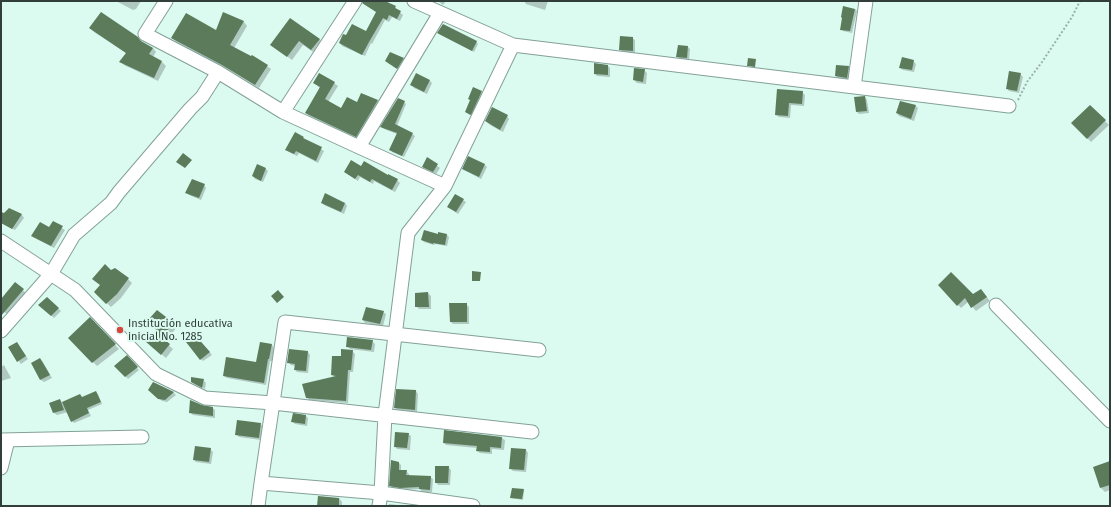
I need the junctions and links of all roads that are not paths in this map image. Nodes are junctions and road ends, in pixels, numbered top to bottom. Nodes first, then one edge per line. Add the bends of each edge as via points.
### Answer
1 (166, 1) edge
2 (355, 1) edge
3 (414, 1) edge
4 (866, 1) edge
5 (440, 13) junction
6 (513, 45) junction
7 (218, 72) junction
8 (854, 87) junction
9 (1009, 106) road end
10 (283, 112) junction
11 (359, 148) junction
12 (445, 186) junction
13 (1, 241) edge
14 (51, 274) junction
15 (996, 305) dead end
16 (1, 331) edge
17 (395, 334) junction
18 (539, 350) dead end
19 (273, 403) junction
20 (385, 415) junction
21 (1110, 421) edge
22 (532, 432) dead end
23 (142, 437) dead end
24 (5, 440) edge
25 (1, 468) edge
26 (261, 483) junction
27 (381, 493) junction
28 (258, 506) edge
29 (379, 506) edge
30 (473, 506) edge

1 - 7 street via 145,34
2 - 10 street
3 - 5 street
4 - 8 street
5 - 6 street
5 - 11 street
6 - 8 street
6 - 12 street
7 - 10 street
7 - 14 street via 202,97 111,203 74,235
8 - 9 street
10 - 11 street
11 - 12 street
12 - 17 street via 408,233
13 - 14 street
14 - 16 street
14 - 19 street via 75,290 156,374 205,398
15 - 21 street
17 - 18 street
17 - 19 street via 285,322
17 - 20 street
19 - 20 street
19 - 26 street
20 - 22 street
20 - 27 street
23 - 24 street
24 - 25 street
26 - 27 street
26 - 28 street
27 - 29 street
27 - 30 street

